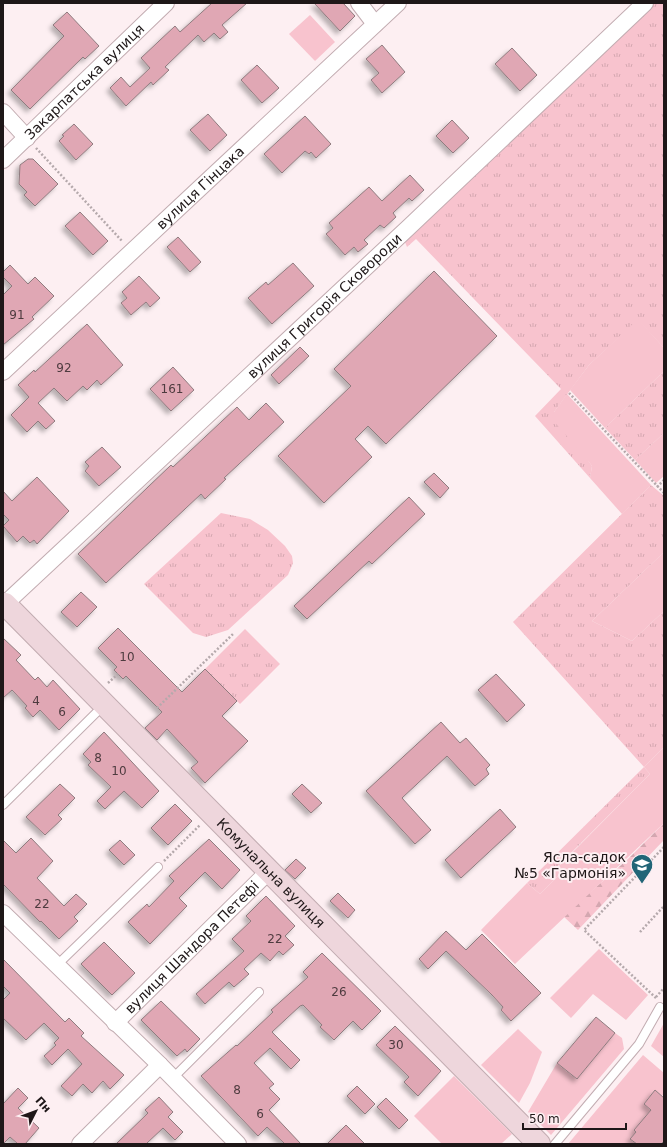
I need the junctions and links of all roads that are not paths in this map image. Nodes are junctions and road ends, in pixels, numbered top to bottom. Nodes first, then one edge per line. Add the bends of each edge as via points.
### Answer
1 (166, 3) edge
2 (359, 3) edge
3 (398, 3) edge
4 (645, 3) edge
5 (375, 24) junction
6 (3, 112) edge
7 (27, 138) junction
8 (3, 160) edge
9 (3, 372) edge
10 (4, 604) edge
11 (104, 705) junction
12 (3, 805) edge
13 (158, 866) road end
14 (268, 872) junction
15 (3, 913) edge
16 (56, 966) junction
17 (259, 992) dead end
18 (659, 1003) road end
19 (115, 1023) junction
20 (160, 1065) junction
21 (173, 1078) junction
22 (80, 1144) edge
23 (238, 1144) edge
24 (539, 1144) edge
25 (555, 1144) edge

1 - 7 street, Закарпатська вулиця
2 - 5 street
3 - 5 street, вулиця Гінцака
4 - 10 street, вулиця Григорія Сковороди via 403,233
5 - 9 street, вулиця Гінцака
6 - 7 street
7 - 8 street, Закарпатська вулиця
10 - 11 main road, Комунальна вулиця
11 - 12 lane
11 - 14 main road, Комунальна вулиця
13 - 16 lane
14 - 19 street, вулиця Шандора Петефі
14 - 24 main road, Комунальна вулиця
15 - 16 street, вулиця Шандора Петефі
16 - 19 street, вулиця Шандора Петефі
17 - 21 lane
18 - 25 lane via 639,1044
19 - 20 street, вулиця Шандора Петефі
20 - 21 street, вулиця Шандора Петефі
20 - 22 street
21 - 23 street, вулиця Шандора Петефі

